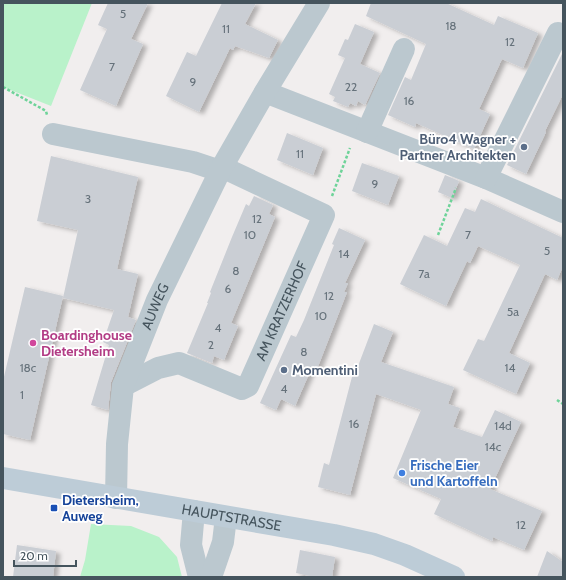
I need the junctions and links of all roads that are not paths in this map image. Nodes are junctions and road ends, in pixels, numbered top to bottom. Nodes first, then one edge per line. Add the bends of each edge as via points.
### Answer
1 (319, 3) edge
2 (558, 33) dead end
3 (404, 49) dead end
4 (265, 92) junction
5 (362, 129) junction
6 (53, 134) road end
7 (221, 169) junction
8 (486, 178) junction
9 (563, 212) edge
10 (123, 386) junction
11 (3, 478) edge
12 (116, 498) junction
13 (194, 511) junction
14 (226, 517) junction
15 (199, 577) edge
16 (211, 577) edge
17 (454, 577) edge

1 - 4 street, AUWEG
2 - 8 street
3 - 5 street
4 - 5 street
4 - 7 street, AUWEG
5 - 8 street
6 - 7 street
7 - 10 street, AUWEG via 157,300
7 - 10 street, AM KRATZERHOF via 324,215 248,386 242,390 179,363 158,368
8 - 9 street
10 - 12 street, AUWEG via 117,444
11 - 12 main road, HAUPTSTRASSE
12 - 13 main road, HAUPTSTRASSE
13 - 14 main road, HAUPTSTRASSE
13 - 15 street via 192,545
14 - 16 street via 223,542
14 - 17 main road, HAUPTSTRASSE via 374,544

